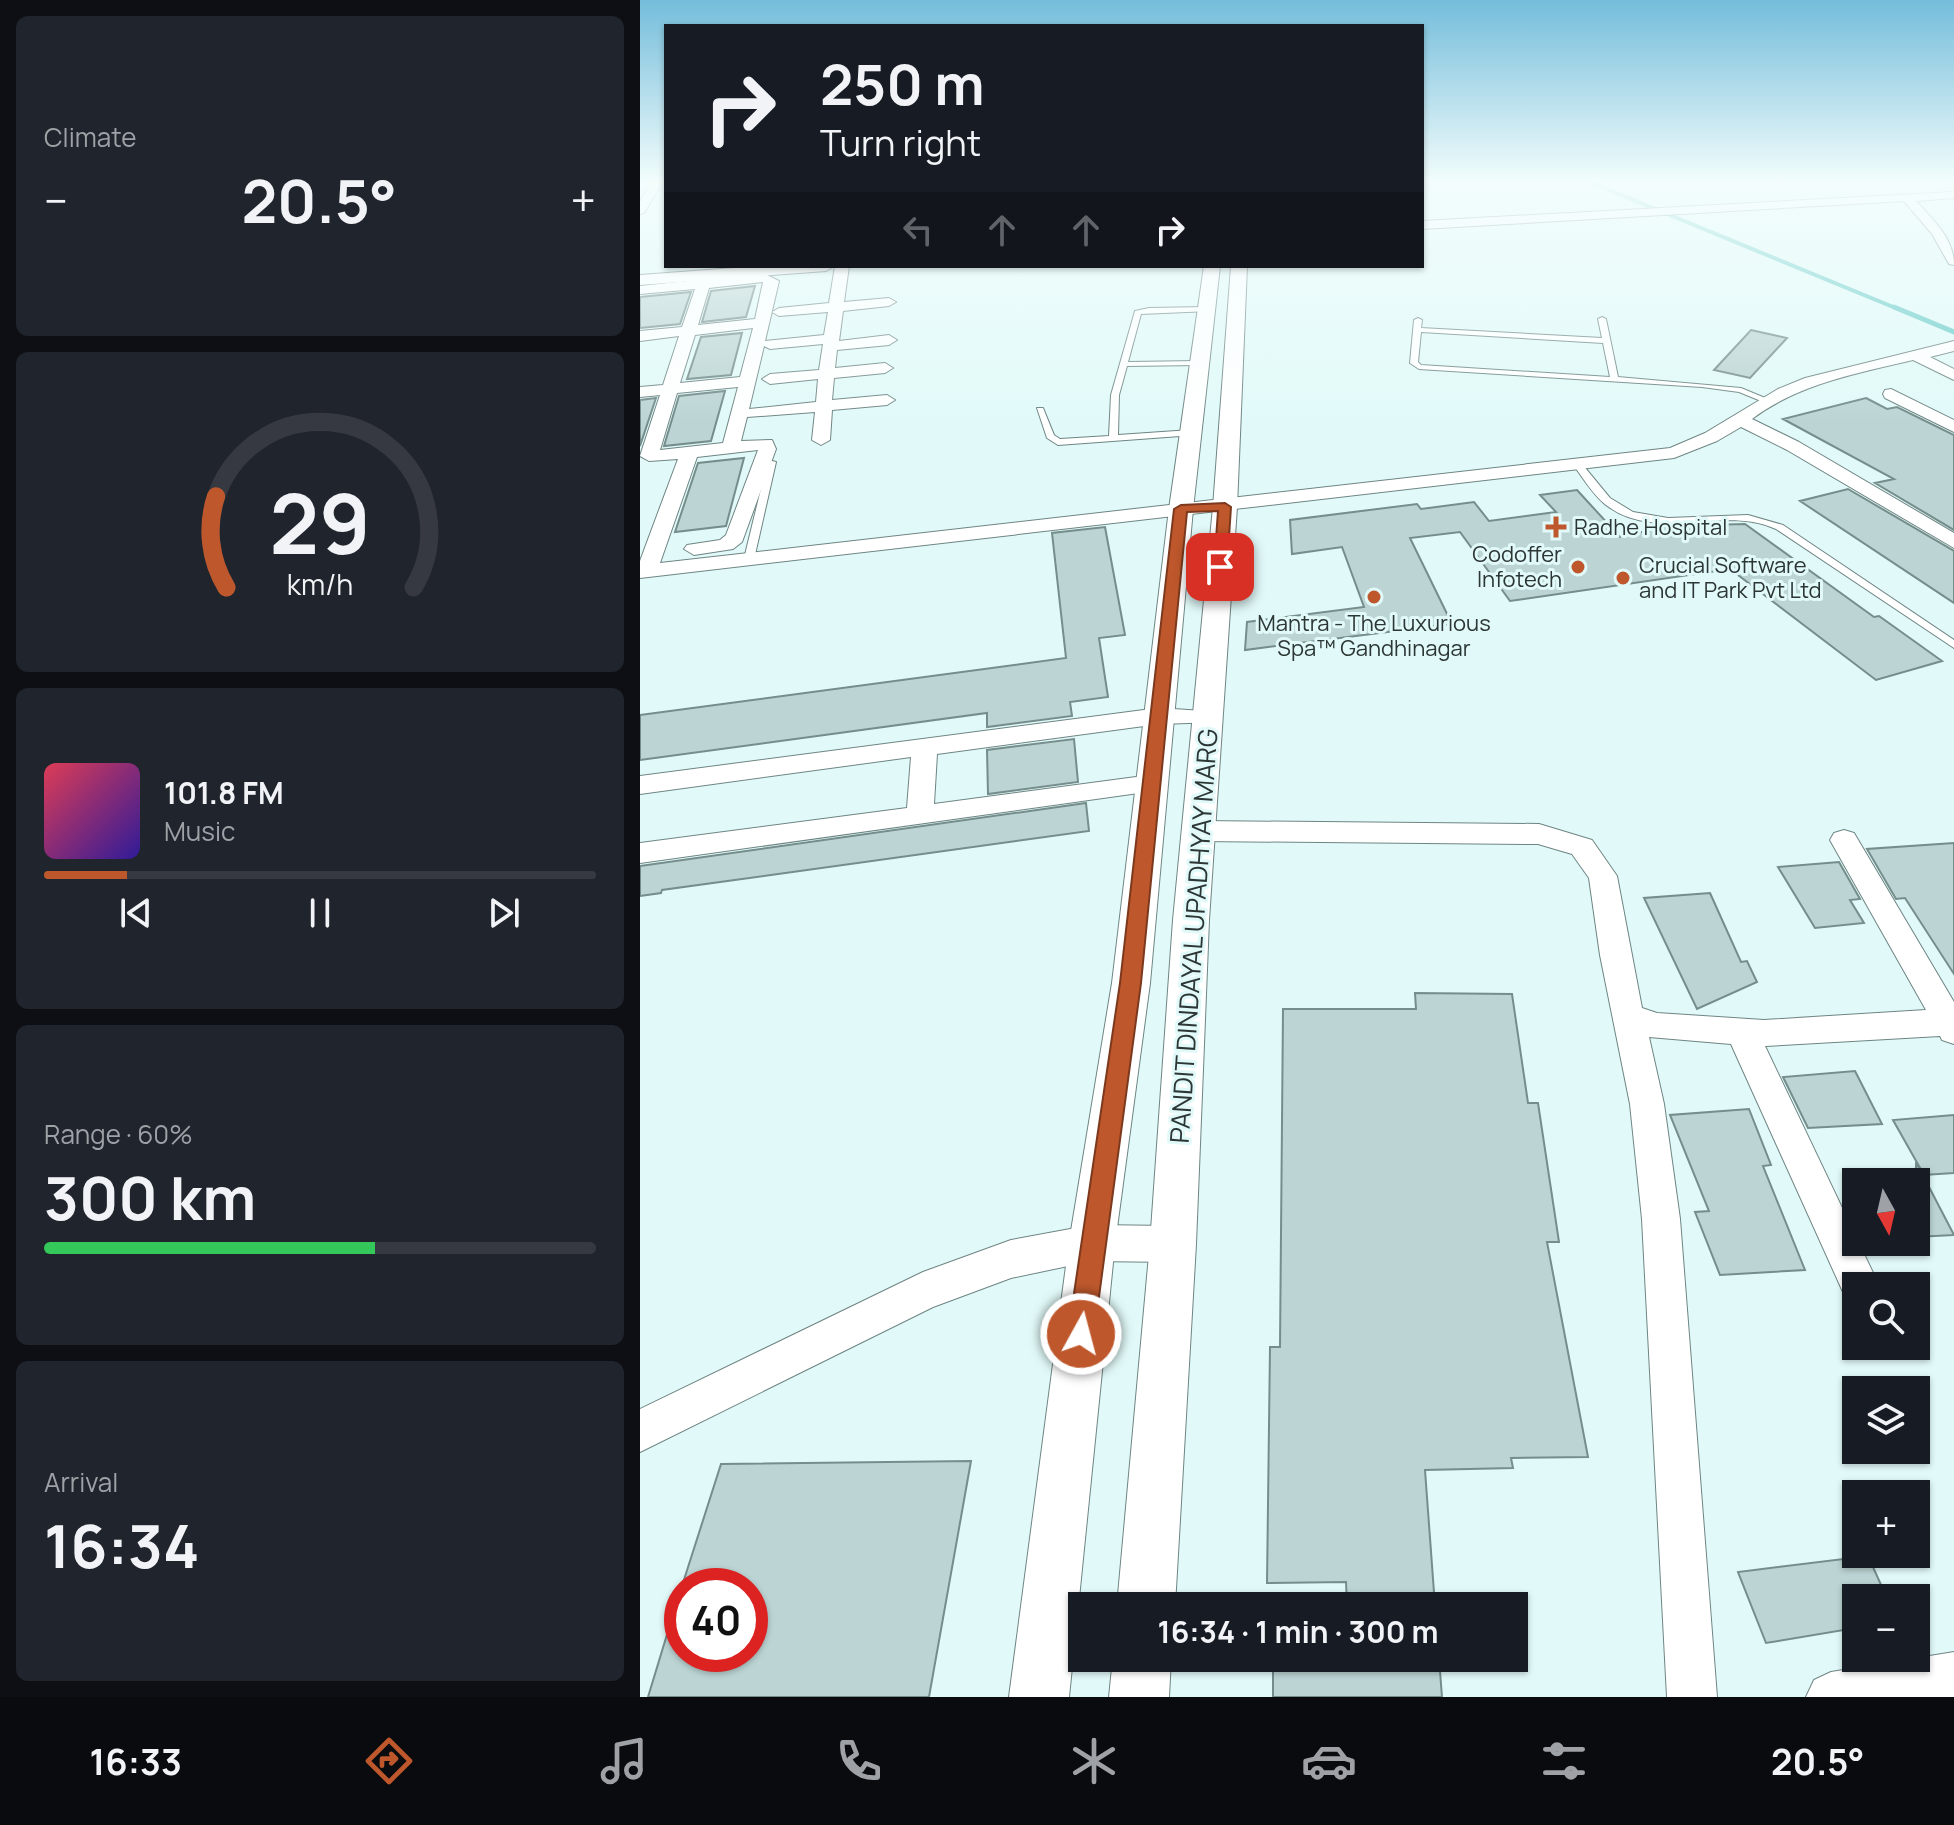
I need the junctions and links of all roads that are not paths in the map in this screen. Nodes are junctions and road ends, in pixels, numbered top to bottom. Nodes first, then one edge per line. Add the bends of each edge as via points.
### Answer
1 (737, 268) edge
2 (792, 268) edge
3 (842, 268) edge
4 (1212, 268) edge
5 (1239, 268) edge
6 (706, 273) edge
7 (640, 277) edge
8 (640, 290) edge
9 (889, 302) dead end
10 (836, 306) junction
11 (1207, 309) junction
12 (779, 312) dead end
13 (1602, 319) dead end
14 (761, 323) junction
15 (689, 331) junction
16 (640, 336) edge
17 (889, 340) dead end
18 (1607, 341) junction
19 (831, 342) junction
20 (770, 344) dead end
21 (1954, 346) edge
22 (1915, 355) junction
23 (1200, 363) junction
24 (1123, 364) junction
25 (885, 368) dead end
26 (826, 373) junction
27 (1954, 375) edge
28 (770, 379) dead end
29 (1615, 380) junction
30 (748, 381) junction
31 (672, 388) junction
32 (640, 392) edge
33 (1891, 394) dead end
34 (887, 400) dead end
35 (1766, 400) junction
36 (824, 406) junction
37 (1040, 410) dead end
38 (753, 413) dead end
39 (1740, 420) junction
40 (1953, 425) edge
41 (1191, 433) junction
42 (1113, 439) junction
43 (821, 440) dead end
44 (731, 447) junction
45 (689, 453) junction
46 (644, 457) edge
47 (771, 462) dead end
48 (1579, 466) junction
49 (1225, 507) junction
50 (1181, 509) junction
51 (1954, 542) edge
52 (749, 559) junction
53 (647, 565) edge
54 (1954, 645) edge
55 (1159, 716) junction
56 (1209, 717) junction
57 (925, 745) junction
58 (1151, 784) junction
59 (640, 785) edge
60 (920, 815) junction
61 (1200, 831) junction
62 (1844, 840) dead end
63 (640, 853) edge
64 (1628, 1017) junction
65 (1952, 1025) edge
66 (1741, 1031) junction
67 (1092, 1243) junction
68 (1173, 1244) junction
69 (1854, 1272) edge
70 (640, 1431) edge
71 (1147, 1592) edge
72 (1141, 1672) edge
73 (1954, 1676) edge
74 (1039, 1697) edge
75 (1139, 1697) edge
76 (1692, 1697) edge
77 (1831, 1697) edge

1 - 6 street
2 - 6 street
3 - 10 street
4 - 11 street, PANDIT DINDAYAL UPADHYAY MARG
5 - 49 street, PANDIT DINDAYAL UPADHYAY MARG
6 - 7 street
6 - 8 street
6 - 14 street via 770,279
6 - 15 street
9 - 10 street
10 - 12 street
10 - 19 street
11 - 23 street, PANDIT DINDAYAL UPADHYAY MARG
11 - 24 lane via 1138,313
13 - 18 lane
14 - 15 street
14 - 30 street
15 - 16 street
15 - 31 street
17 - 19 street
18 - 29 lane
18 - 29 lane via 1418,325 1414,363
19 - 20 street
19 - 26 street
21 - 22 street
22 - 27 street
22 - 35 street
23 - 24 lane
23 - 41 street, PANDIT DINDAYAL UPADHYAY MARG
24 - 42 lane
25 - 26 street
26 - 28 street
26 - 36 street
29 - 35 lane via 1741,390
30 - 31 street
30 - 44 street
31 - 32 street
31 - 46 street
33 - 40 street
34 - 36 street
35 - 39 street
36 - 38 street
36 - 43 street
37 - 42 lane via 1052,440
39 - 48 street via 1674,453
39 - 51 street
41 - 42 lane
41 - 50 street, PANDIT DINDAYAL UPADHYAY MARG
44 - 45 street
44 - 53 street via 766,444 767,449 735,538
45 - 46 street
45 - 53 street
47 - 52 lane
48 - 49 street
48 - 54 lane via 1608,502 1640,519 1737,519 1767,522 1791,533
49 - 50 street
49 - 56 street, PANDIT DINDAYAL UPADHYAY MARG
50 - 52 street
50 - 55 street, PANDIT DINDAYAL UPADHYAY MARG
52 - 53 street
55 - 56 street
55 - 57 street
55 - 58 street, PANDIT DINDAYAL UPADHYAY MARG
56 - 61 street, PANDIT DINDAYAL UPADHYAY MARG
57 - 59 street
57 - 60 street
58 - 60 street
58 - 67 street, PANDIT DINDAYAL UPADHYAY MARG via 1131,983
60 - 63 street
61 - 64 street via 1539,834 1582,847 1603,876
61 - 68 street, PANDIT DINDAYAL UPADHYAY MARG
62 - 65 street
64 - 66 street via 1657,1026
64 - 76 street via 1647,1104 1661,1219
65 - 66 street
66 - 69 street
67 - 68 street
67 - 70 street via 1011,1259 923,1291
67 - 74 street, PANDIT DINDAYAL UPADHYAY MARG
68 - 71 street, PANDIT DINDAYAL UPADHYAY MARG
72 - 75 street
73 - 77 street

